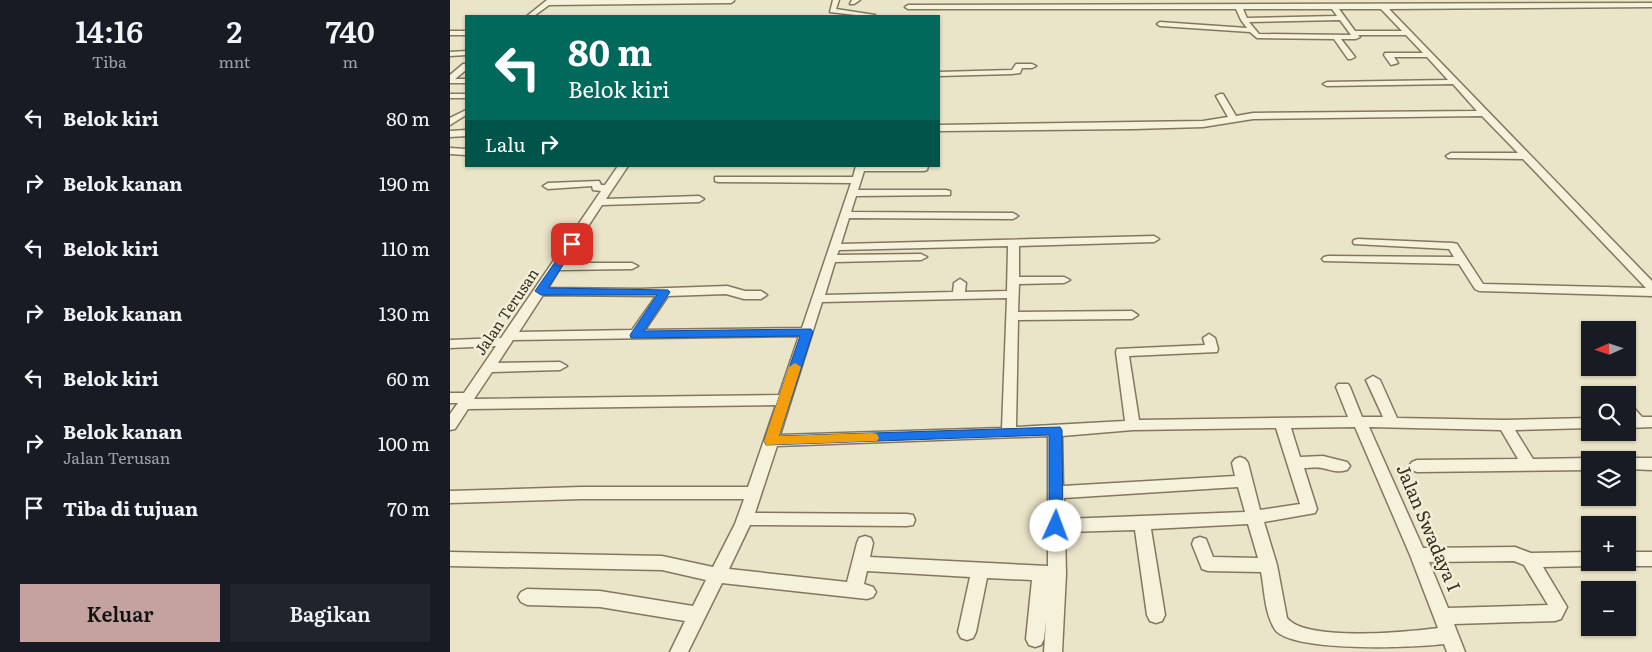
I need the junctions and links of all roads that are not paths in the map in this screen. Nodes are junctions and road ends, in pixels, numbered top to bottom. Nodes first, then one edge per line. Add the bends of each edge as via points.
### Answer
1 (708, 0) edge
2 (730, 0) edge
3 (836, 0) edge
4 (1113, 0) edge
5 (1289, 0) edge
6 (1324, 0) edge
7 (1352, 0) edge
8 (1427, 0) edge
9 (1453, 0) edge
10 (1472, 0) edge
11 (1500, 0) edge
12 (1532, 0) edge
13 (1555, 0) edge
14 (1581, 0) edge
15 (1606, 0) edge
16 (1630, 0) edge
17 (549, 1) edge
18 (688, 1) edge
19 (603, 2) junction
20 (909, 4) edge
21 (990, 4) edge
22 (1247, 4) edge
23 (1305, 4) edge
24 (1615, 5) junction
25 (1640, 5) junction
26 (1652, 5) edge
27 (1434, 6) junction
28 (1460, 6) junction
29 (1480, 6) junction
30 (1508, 6) junction
31 (1541, 6) junction
32 (1563, 6) junction
33 (1591, 6) junction
34 (1119, 7) junction
35 (1239, 7) junction
36 (1294, 7) junction
37 (1333, 7) junction
38 (1358, 7) junction
39 (1382, 7) junction
40 (594, 12) dead end
41 (531, 15) edge
42 (872, 15) dead end
43 (1343, 18) junction
44 (1244, 20) junction
45 (1160, 24) dead end
46 (1251, 30) junction
47 (465, 33) edge
48 (1354, 33) junction
49 (1406, 33) junction
50 (450, 34) edge
51 (1336, 37) junction
52 (465, 53) edge
53 (450, 54) edge
54 (1427, 55) junction
55 (1351, 57) dead end
56 (1394, 63) dead end
57 (1032, 66) dead end
58 (465, 67) edge
59 (940, 74) edge
60 (455, 76) edge
61 (1454, 82) junction
62 (1327, 84) dead end
63 (1461, 90) junction
64 (1359, 91) dead end
65 (450, 96) edge
66 (465, 96) edge
67 (1220, 96) dead end
68 (465, 112) edge
69 (1483, 113) junction
70 (1232, 118) junction
71 (450, 122) edge
72 (940, 128) edge
73 (465, 133) edge
74 (450, 134) edge
75 (450, 151) edge
76 (465, 152) edge
77 (1451, 156) dead end
78 (1524, 156) junction
79 (623, 167) edge
80 (924, 168) dead end
81 (857, 177) edge
82 (718, 179) dead end
83 (548, 186) dead end
84 (609, 188) junction
85 (946, 193) dead end
86 (698, 199) dead end
87 (600, 202) junction
88 (844, 215) junction
89 (1014, 216) dead end
90 (1154, 240) dead end
91 (1358, 242) dead end
92 (1014, 243) junction
93 (832, 253) junction
94 (921, 257) dead end
95 (1328, 259) dead end
96 (1462, 261) junction
97 (632, 266) dead end
98 (557, 268) junction
99 (1064, 280) dead end
100 (960, 282) dead end
101 (1012, 287) junction
102 (1652, 288) edge
103 (541, 291) junction
104 (664, 292) junction
105 (1652, 292) edge
106 (761, 295) dead end
107 (959, 296) junction
108 (817, 299) junction
109 (1132, 315) dead end
110 (1012, 316) junction
111 (807, 332) junction
112 (635, 335) junction
113 (1209, 338) dead end
114 (509, 339) junction
115 (450, 344) edge
116 (560, 366) dead end
117 (489, 368) junction
118 (1373, 380) dead end
119 (1344, 387) dead end
120 (450, 398) edge
121 (783, 400) junction
122 (466, 401) junction
123 (1358, 422) junction
124 (1392, 422) junction
125 (1282, 423) junction
126 (1581, 424) edge
127 (450, 425) edge
128 (1133, 425) junction
129 (1505, 425) junction
130 (1055, 430) junction
131 (1009, 434) junction
132 (771, 441) junction
133 (1240, 463) dead end
134 (1295, 463) junction
135 (1581, 464) edge
136 (1636, 464) edge
137 (1652, 464) edge
138 (1529, 465) junction
139 (1342, 466) dead end
140 (1418, 466) dead end
141 (1244, 481) junction
142 (1057, 492) junction
143 (753, 493) junction
144 (450, 497) edge
145 (1254, 516) junction
146 (745, 519) junction
147 (907, 520) dead end
148 (1142, 523) junction
149 (1056, 526) junction
150 (866, 543) dead end
151 (1200, 544) dead end
152 (1418, 555) junction
153 (450, 559) edge
154 (1636, 559) edge
155 (1652, 559) edge
156 (1530, 560) junction
157 (1581, 560) edge
158 (860, 564) junction
159 (1269, 565) junction
160 (980, 569) junction
161 (1049, 574) junction
162 (717, 575) junction
163 (527, 597) dead end
164 (702, 608) junction
165 (1156, 615) dead end
166 (1443, 616) junction
167 (967, 632) dead end
168 (1448, 635) junction
169 (1047, 643) edge
170 (679, 652) edge
171 (1456, 652) edge

1 - 2 street
1 - 18 street
3 - 42 street via 832,11
4 - 34 street
5 - 36 street
6 - 37 street
7 - 38 street
8 - 27 street
9 - 28 street
10 - 29 street
11 - 30 street
12 - 31 street
13 - 32 street
14 - 33 street
15 - 24 street
16 - 25 street
17 - 19 street
17 - 41 street
18 - 19 street
19 - 40 street
20 - 21 street
21 - 34 street
22 - 35 street
22 - 36 street
23 - 36 street
23 - 37 street
24 - 25 street
24 - 33 street
25 - 26 street
27 - 28 street
27 - 39 street
28 - 29 street
29 - 30 street
30 - 31 street
31 - 32 street
32 - 33 street
34 - 35 street
35 - 44 street
37 - 38 street
37 - 43 street
38 - 39 street
39 - 49 street
43 - 44 street
43 - 48 street
44 - 46 street
45 - 46 street
46 - 51 street via 1257,36
47 - 50 street
48 - 49 street
48 - 51 street via 1355,37
49 - 54 street
51 - 55 street
52 - 53 street
54 - 56 street via 1388,55
54 - 61 street
57 - 59 street via 1019,66 1012,72
58 - 60 street
61 - 62 street
61 - 63 street
63 - 64 street
63 - 69 street
65 - 66 street
67 - 70 street
68 - 71 street
69 - 70 street
69 - 78 street
70 - 72 street via 1207,123 1130,126
73 - 74 street
75 - 76 street
77 - 78 street
78 - 102 street
79 - 84 street, Jalan Terusan
80 - 81 street
81 - 82 street
81 - 85 street
81 - 88 street
83 - 84 street via 596,183 597,188
84 - 87 street, Jalan Terusan
86 - 87 street
87 - 98 street, Jalan Terusan
88 - 89 street
88 - 93 street
90 - 92 street
91 - 96 street via 1452,246
92 - 93 street
92 - 101 street
93 - 94 street
93 - 108 street
95 - 96 street
96 - 105 street via 1479,287
97 - 98 street
98 - 103 street, Jalan Terusan
99 - 101 street
100 - 107 street
101 - 107 street
101 - 110 street
103 - 104 street
103 - 114 street, Jalan Terusan
104 - 106 street via 727,290
104 - 112 street
107 - 108 street
108 - 111 street
109 - 110 street
110 - 131 street
111 - 112 street
111 - 121 street
112 - 114 street
113 - 128 street via 1212,349 1122,352
114 - 115 street
114 - 117 street, Jalan Terusan
116 - 117 street
117 - 122 street, Jalan Terusan
118 - 124 street
119 - 123 street, Jalan Swadaya I
120 - 122 street
121 - 122 street
121 - 132 street
122 - 127 street, Jalan Terusan
123 - 124 street
123 - 125 street
123 - 152 street, Jalan Swadaya I
124 - 129 street
125 - 128 street
125 - 134 street
126 - 129 street
128 - 130 street
129 - 138 street
130 - 131 street
130 - 142 street
131 - 132 street
132 - 143 street
133 - 141 street
134 - 139 street via 1323,462
134 - 145 street via 1309,509
135 - 138 street
136 - 137 street
138 - 140 street
141 - 142 street
141 - 145 street
142 - 149 street
143 - 144 street
143 - 146 street
145 - 148 street
145 - 159 street
146 - 147 street
146 - 162 street
148 - 149 street
148 - 165 street
149 - 161 street
150 - 158 street
151 - 159 street via 1208,564
152 - 156 street via 1514,554
152 - 166 street, Jalan Swadaya I
153 - 162 street via 662,563
154 - 155 street
156 - 157 street
156 - 166 street via 1558,607 1555,613
158 - 160 street
158 - 162 street via 861,588
159 - 168 street via 1279,622 1295,636 1345,641
160 - 161 street
160 - 167 street
161 - 169 street
162 - 164 street
163 - 164 street via 600,599
164 - 170 street
166 - 168 street, Jalan Swadaya I
168 - 171 street, Jalan Swadaya I

